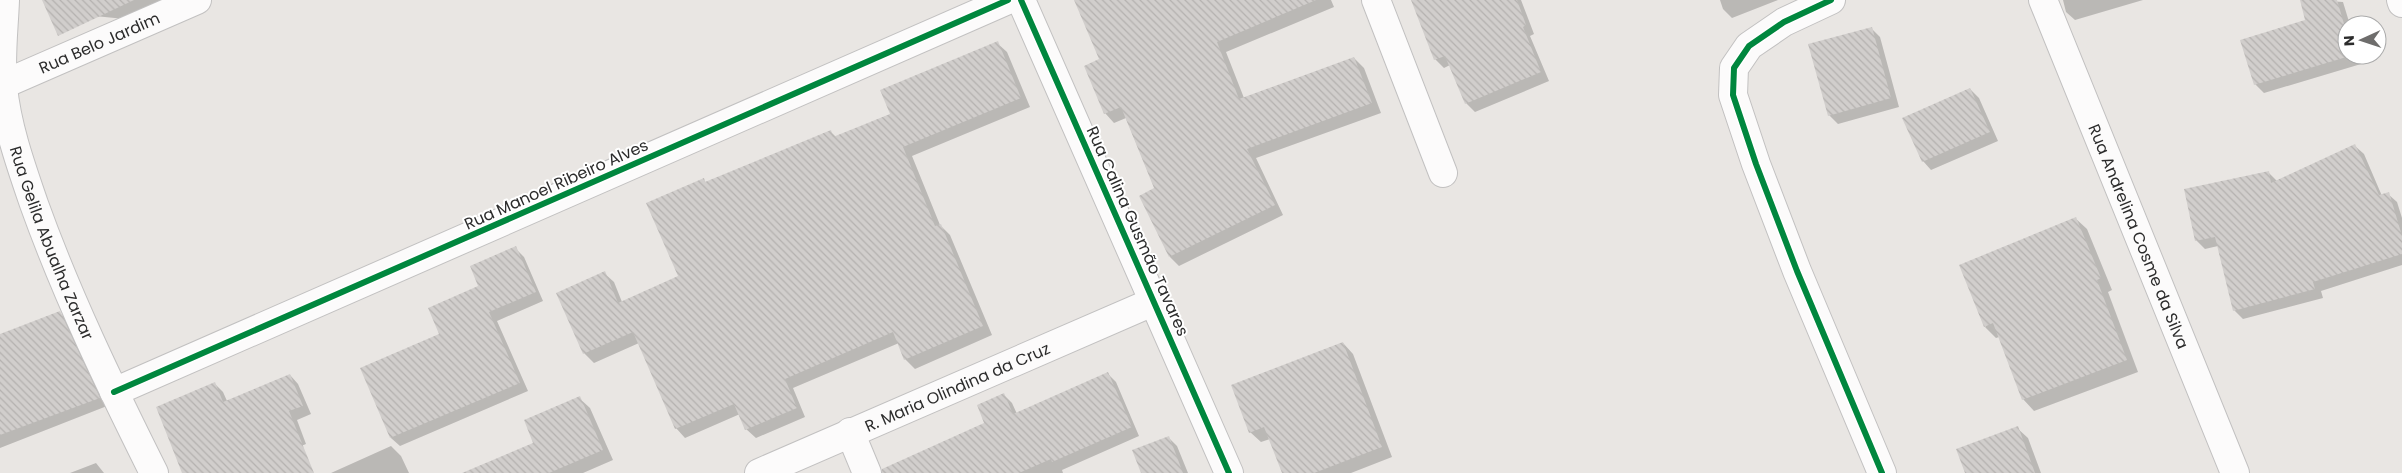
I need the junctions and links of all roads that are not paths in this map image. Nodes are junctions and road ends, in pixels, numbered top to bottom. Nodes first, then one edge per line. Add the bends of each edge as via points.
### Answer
1 (5, 0) edge
2 (197, 0) edge
3 (1008, 0) edge
4 (1021, 0) edge
5 (1376, 0) edge
6 (1831, 0) edge
7 (2043, 0) edge
8 (2, 86) junction
9 (1443, 173) dead end
10 (1155, 302) junction
11 (114, 392) junction
12 (850, 432) junction
13 (154, 473) edge
14 (759, 473) edge
15 (867, 473) edge
16 (1229, 473) edge
17 (1882, 473) edge
18 (2235, 473) edge

1 - 8 street, Rua Gelila Abualha Zarzar
2 - 8 street, Rua Belo Jardim
3 - 11 street, Rua Manoel Ribeiro Alves
4 - 10 street, Rua Calina Gusmão Tavares
5 - 9 street
6 - 17 street via 1784,22 1749,46 1734,68 1732,95 1797,271
7 - 18 street, Rua Andrelina Cosme da Silva
8 - 11 street, Rua Gelila Abualha Zarzar via 22,170 50,247
10 - 12 street, R. Maria Olindina da Cruz
10 - 16 street, Rua Calina Gusmão Tavares
11 - 13 street, Rua Gelila Abualha Zarzar
12 - 14 street, R. Maria Olindina da Cruz
12 - 15 street

